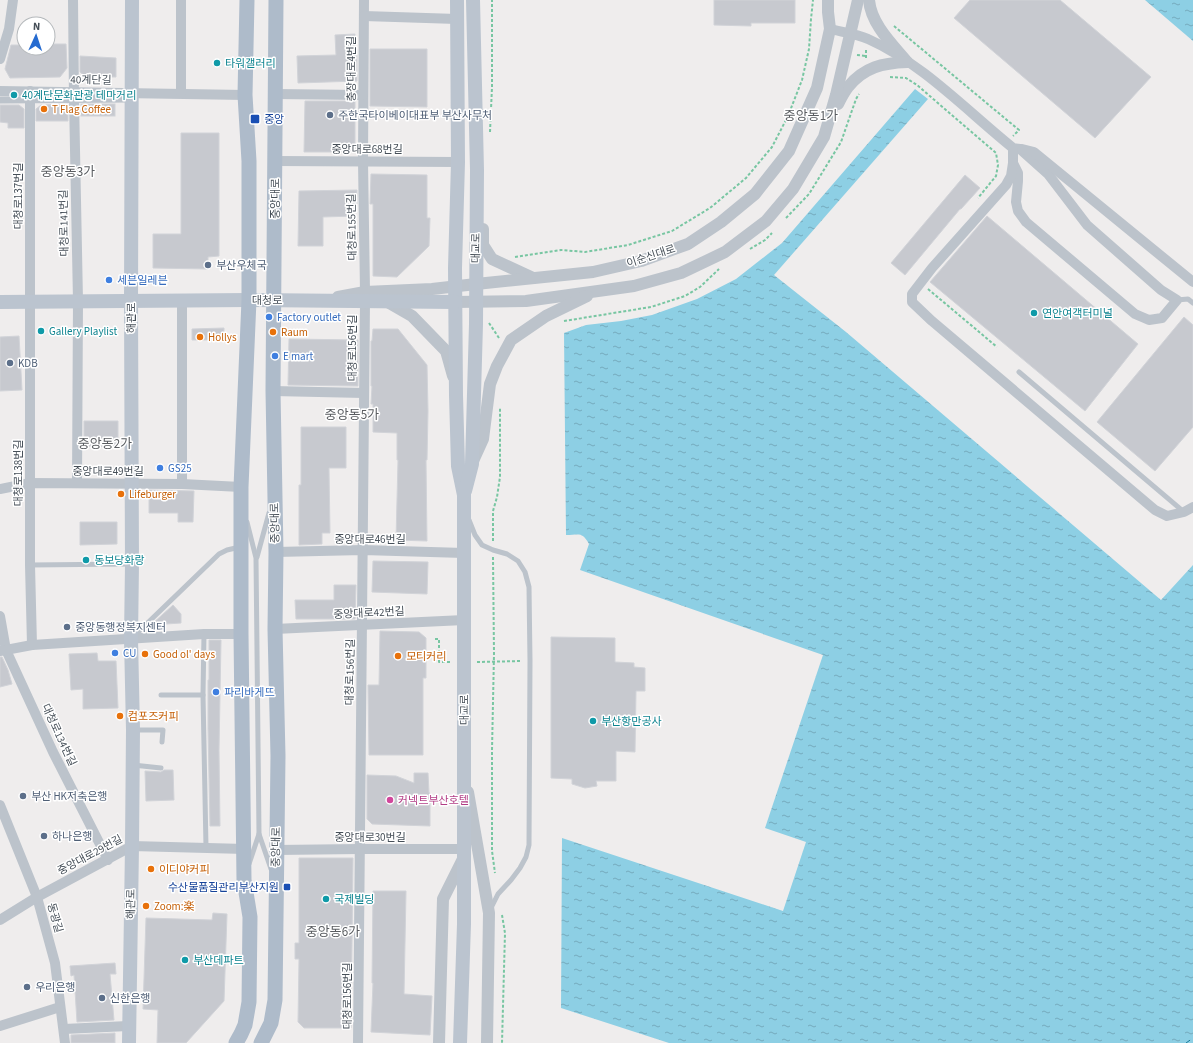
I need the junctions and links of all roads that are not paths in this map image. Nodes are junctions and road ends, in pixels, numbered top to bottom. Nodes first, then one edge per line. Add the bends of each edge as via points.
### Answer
1 (13, 0) edge
2 (73, 0) edge
3 (132, 0) edge
4 (181, 0) edge
5 (247, 0) edge
6 (276, 0) edge
7 (364, 0) edge
8 (457, 0) edge
9 (473, 0) edge
10 (828, 0) edge
11 (858, 0) edge
12 (869, 0) edge
13 (364, 16) junction
14 (457, 19) junction
15 (830, 29) junction
16 (850, 34) junction
17 (0, 59) edge
18 (907, 62) junction
19 (0, 91) edge
20 (181, 93) junction
21 (275, 94) junction
22 (30, 95) junction
23 (245, 95) junction
24 (363, 95) junction
25 (74, 96) junction
26 (132, 96) junction
27 (0, 100) edge
28 (830, 117) junction
29 (1013, 146) junction
30 (276, 161) junction
31 (363, 161) junction
32 (458, 162) junction
33 (1014, 163) junction
34 (477, 183) junction
35 (534, 278) junction
36 (1193, 282) edge
37 (476, 284) junction
38 (455, 286) junction
39 (596, 292) junction
40 (365, 296) junction
41 (182, 300) junction
42 (249, 300) junction
43 (274, 300) junction
44 (1177, 300) junction
45 (78, 301) junction
46 (131, 301) junction
47 (386, 301) junction
48 (0, 302) edge
49 (30, 302) junction
50 (456, 302) junction
51 (476, 302) junction
52 (1193, 303) edge
53 (1019, 372) dead end
54 (274, 391) junction
55 (364, 393) junction
56 (456, 395) junction
57 (472, 464) junction
58 (30, 483) junction
59 (77, 483) junction
60 (132, 483) junction
61 (182, 484) junction
62 (0, 489) edge
63 (241, 493) junction
64 (274, 496) junction
65 (464, 501) junction
66 (1188, 509) edge
67 (241, 547) junction
68 (363, 550) junction
69 (276, 552) junction
70 (464, 553) junction
71 (256, 558) junction
72 (132, 564) junction
73 (30, 565) junction
74 (0, 616) edge
75 (464, 620) junction
76 (362, 625) junction
77 (275, 629) junction
78 (204, 634) junction
79 (241, 634) junction
80 (131, 639) junction
81 (32, 645) junction
82 (3, 651) edge
83 (161, 695) dead end
84 (203, 695) junction
85 (133, 730) junction
86 (162, 742) dead end
87 (132, 765) junction
88 (161, 768) dead end
89 (464, 771) junction
90 (0, 806) edge
91 (2, 820) edge
92 (258, 834) junction
93 (132, 846) junction
94 (206, 847) junction
95 (245, 849) junction
96 (360, 849) junction
97 (276, 850) junction
98 (464, 852) junction
99 (108, 860) junction
100 (244, 880) junction
101 (276, 882) junction
102 (37, 897) junction
103 (489, 913) junction
104 (0, 920) edge
105 (60, 1007) junction
106 (0, 1026) edge
107 (128, 1026) junction
108 (64, 1029) junction
109 (65, 1043) edge
110 (129, 1043) edge
111 (236, 1043) edge
112 (261, 1043) edge
113 (358, 1043) edge
114 (439, 1043) edge
115 (460, 1043) edge
116 (487, 1043) edge

1 - 17 street via 9,28
2 - 25 street, 대청로141번길
3 - 26 main road, 해관로
4 - 20 street
5 - 23 main road
6 - 21 main road, 중앙대로
7 - 13 street, 충장대로4번길
8 - 14 main road, 대교로
9 - 34 main road, 대교로
10 - 15 street, 이순신대로
11 - 16 street
12 - 18 street via 881,30
13 - 14 street
13 - 24 street, 충장대로4번길
14 - 32 main road, 대교로
15 - 16 street
15 - 35 street, 이순신대로 via 817,88 799,130 789,151 755,194 721,222 688,244 641,261 600,271
16 - 18 street via 867,38 893,51
16 - 28 street
18 - 28 street via 892,62 869,69 848,87
18 - 29 street
19 - 22 street, 40계단길
20 - 23 street, 40계단길
20 - 26 street, 40계단길
21 - 24 street
21 - 30 main road, 중앙대로
22 - 25 street, 40계단길
22 - 27 street
22 - 49 street, 대청로137번길
23 - 42 main road via 249,161
24 - 31 street, 충장대로4번길
25 - 26 street, 40계단길
25 - 45 street, 대청로141번길
26 - 46 main road, 해관로
28 - 39 street via 824,137 793,189 766,221 725,252 681,274 634,286
29 - 33 street
29 - 36 street via 1034,152
29 - 44 street via 1048,174 1087,225 1161,290
30 - 31 street, 중앙대로68번길
30 - 43 main road, 중앙대로
31 - 32 street, 중앙대로68번길
31 - 40 street, 대청로155번길
32 - 38 main road, 대교로
33 - 44 street via 1018,173 1016,202 1018,211 1026,222 1135,314 1149,320 1162,318
33 - 66 street via 1006,185 932,268 912,294 912,302 1155,510 1167,516
34 - 35 street via 482,205 483,245 492,259
34 - 37 main road, 대교로
35 - 37 street, 이순신대로
37 - 38 street, 이순신대로
37 - 51 main road, 대교로
38 - 40 street, 이순신대로
38 - 50 main road, 대교로
39 - 51 street via 526,301
39 - 57 street via 546,316 512,340 490,384 483,439
40 - 43 main road, 대청로
40 - 47 main road, 대청로
40 - 55 street, 대청로156번길
41 - 42 main road, 대청로
41 - 46 main road, 대청로
41 - 61 street
42 - 43 main road, 대청로
42 - 63 main road
43 - 54 main road, 중앙대로
44 - 52 lane via 1188,299
45 - 46 main road, 대청로
45 - 49 main road, 대청로
45 - 59 street
46 - 60 main road, 해관로
47 - 50 main road, 대청로
47 - 56 street via 412,316 446,351
48 - 49 main road, 대청로
49 - 58 street, 대청로138번길
50 - 51 street
50 - 56 main road, 대교로
51 - 57 main road, 대교로
53 - 66 lane
54 - 55 street
54 - 64 main road, 중앙대로
55 - 68 street, 대청로156번길
56 - 65 main road, 대교로 via 458,466
57 - 65 main road, 대교로
58 - 59 street, 중앙대로49번길
58 - 62 street, 중앙대로49번길
58 - 73 street, 대청로138번길
59 - 60 street, 중앙대로49번길
60 - 61 street, 중앙대로49번길
60 - 72 main road, 해관로
61 - 63 street, 중앙대로49번길
63 - 67 main road
63 - 71 lane
64 - 69 main road, 중앙대로
64 - 71 lane
65 - 70 main road, 대교로
65 - 103 lane via 475,535 482,545 518,561 525,572 529,587 529,845 520,868 498,894
67 - 79 main road
67 - 80 lane via 219,554
68 - 69 street, 중앙대로46번길
68 - 70 street, 중앙대로46번길
68 - 76 street, 대청로156번길
69 - 77 main road, 중앙대로
70 - 75 main road, 대교로
71 - 92 lane
72 - 73 lane
72 - 80 main road, 해관로
73 - 81 street, 대청로138번길
74 - 82 street, 대청로134번길
75 - 76 street, 중앙대로42번길
75 - 89 main road, 대교로
76 - 77 street, 중앙대로42번길
76 - 96 street, 대청로156번길
77 - 97 main road, 중앙대로 via 278,756
78 - 79 street
78 - 80 street
78 - 84 lane
79 - 95 main road
80 - 81 street
80 - 85 main road, 해관로
81 - 82 street
82 - 99 street, 대청로134번길
83 - 84 lane
84 - 94 lane
85 - 86 lane via 163,730
85 - 87 main road, 해관로
87 - 88 lane
87 - 93 main road, 해관로
89 - 98 main road, 대교로
89 - 103 street
90 - 91 street, 동광길
91 - 102 street, 동광길
92 - 100 lane
92 - 101 lane
93 - 94 street, 중앙대로29번길
93 - 99 street, 중앙대로29번길
93 - 107 main road, 해관로
94 - 95 street, 중앙대로29번길
95 - 100 main road
96 - 97 street, 중앙대로30번길
96 - 98 street, 중앙대로30번길
96 - 113 street, 대청로156번길
97 - 101 main road, 중앙대로
98 - 114 street via 443,899
98 - 115 main road, 대교로
99 - 102 street, 중앙대로29번길
100 - 111 main road via 250,917 249,1002 245,1025
101 - 112 main road, 중앙대로 via 274,1000 270,1023
102 - 104 street, 중앙대로29번길
102 - 105 street, 동광길 via 55,962
103 - 116 street
105 - 106 street
105 - 108 street, 동광길
107 - 108 street
107 - 110 main road, 해관로
108 - 109 street, 동광길

